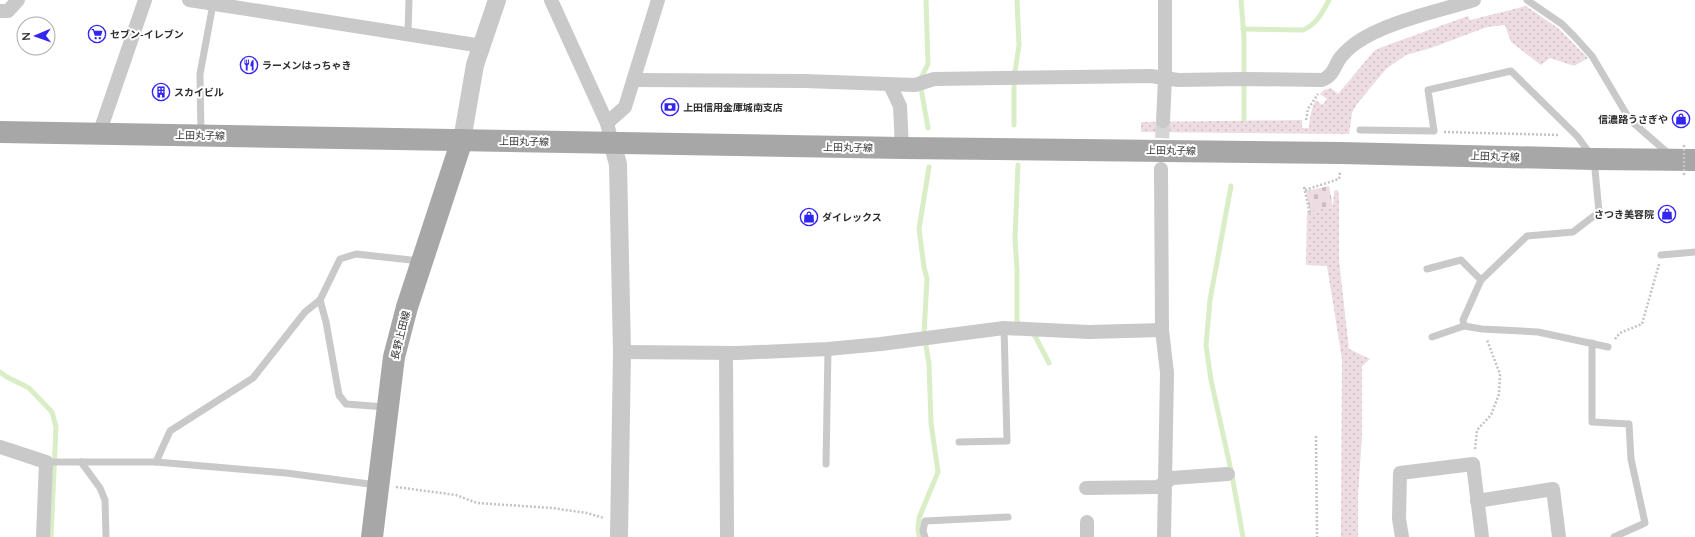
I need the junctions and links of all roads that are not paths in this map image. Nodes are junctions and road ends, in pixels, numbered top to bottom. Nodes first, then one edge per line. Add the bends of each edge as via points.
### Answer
1 (18, 0) edge
2 (145, 0) edge
3 (189, 0) edge
4 (409, 0) edge
5 (497, 0) edge
6 (551, 0) edge
7 (658, 0) edge
8 (1165, 0) edge
9 (1474, 0) edge
10 (1527, 0) edge
11 (213, 4) junction
12 (0, 11) edge
13 (408, 34) junction
14 (482, 46) junction
15 (1165, 79) junction
16 (634, 80) junction
17 (890, 84) junction
18 (1163, 121) tunnel mouth
19 (1360, 130) dead end
20 (0, 132) edge
21 (609, 133) junction
22 (99, 134) junction
23 (201, 135) junction
24 (462, 140) junction
25 (902, 148) junction
26 (1594, 159) junction
27 (1685, 159) edge
28 (1161, 170) tunnel mouth
29 (1695, 252) edge
30 (1661, 255) road end
31 (421, 262) junction
32 (1427, 269) dead end
33 (1481, 280) junction
34 (320, 300) junction
35 (1464, 326) junction
36 (1004, 328) junction
37 (1162, 330) junction
38 (1432, 338) dead end
39 (1592, 343) junction
40 (1608, 347) road end
41 (828, 349) junction
42 (622, 352) junction
43 (726, 353) junction
44 (387, 408) junction
45 (959, 442) dead end
46 (0, 447) edge
47 (51, 462) junction
48 (81, 462) junction
49 (156, 462) junction
50 (826, 464) dead end
51 (1228, 474) dead end
52 (1164, 482) junction
53 (379, 485) junction
54 (1086, 488) dead end
55 (1477, 501) junction
56 (1008, 517) dead end
57 (1087, 522) dead end
58 (619, 529) edge
59 (43, 537) edge
60 (106, 537) edge
61 (372, 537) edge
62 (727, 537) edge
63 (925, 537) edge
64 (1087, 537) edge
65 (1164, 537) edge
66 (1402, 537) edge
67 (1482, 537) edge
68 (1559, 537) edge
69 (1614, 537) edge

1 - 12 street via 8,11
2 - 22 street
3 - 11 street
4 - 13 lane
5 - 14 street
6 - 21 street
7 - 16 street
8 - 15 street
9 - 15 street via 1386,27 1357,42 1340,58 1331,75 1325,79
10 - 27 lane via 1562,24 1592,56 1630,120 1654,142
11 - 13 street
11 - 23 lane via 200,74
13 - 14 street
14 - 24 street via 475,65
15 - 17 street via 1151,76 934,79 915,85
15 - 18 street
16 - 17 street
16 - 21 street via 625,107
17 - 25 street via 900,106
19 - 26 lane via 1434,131 1428,90 1511,71 1577,136
20 - 22 main road, 上田丸子線
21 - 24 main road, 上田丸子線
21 - 25 main road, 上田丸子線
21 - 42 street via 618,164
22 - 23 main road, 上田丸子線
23 - 24 main road, 上田丸子線
24 - 31 main road, 長野上田線
25 - 26 main road, 上田丸子線 via 1349,153
26 - 27 main road, 上田丸子線
26 - 33 lane via 1599,212 1573,232 1527,236
28 - 37 street
29 - 30 lane
31 - 34 lane via 356,254 340,258
31 - 44 main road, 長野上田線 via 406,307 394,357
32 - 33 lane via 1461,260
33 - 35 lane via 1463,320
34 - 44 lane via 339,396 346,404
34 - 49 lane via 305,312 253,378 170,431
35 - 38 lane
35 - 39 lane via 1538,332
36 - 37 street via 1089,332
36 - 41 street
36 - 45 lane via 1007,441
37 - 52 street via 1167,373
39 - 40 lane
39 - 69 lane via 1592,422 1629,424 1631,459 1645,522
41 - 43 street
41 - 50 lane
42 - 43 street
42 - 58 street
43 - 62 street
44 - 53 main road, 長野上田線
46 - 47 street
47 - 48 lane
47 - 59 street
48 - 49 lane
48 - 60 lane via 100,488 105,500
49 - 53 lane via 286,473
51 - 52 street via 1172,478
52 - 54 street via 1158,487
52 - 65 street
53 - 61 main road, 長野上田線
55 - 66 street via 1473,464 1400,473 1399,519
55 - 67 street
55 - 68 street via 1552,489
56 - 63 lane via 925,521
57 - 64 street

